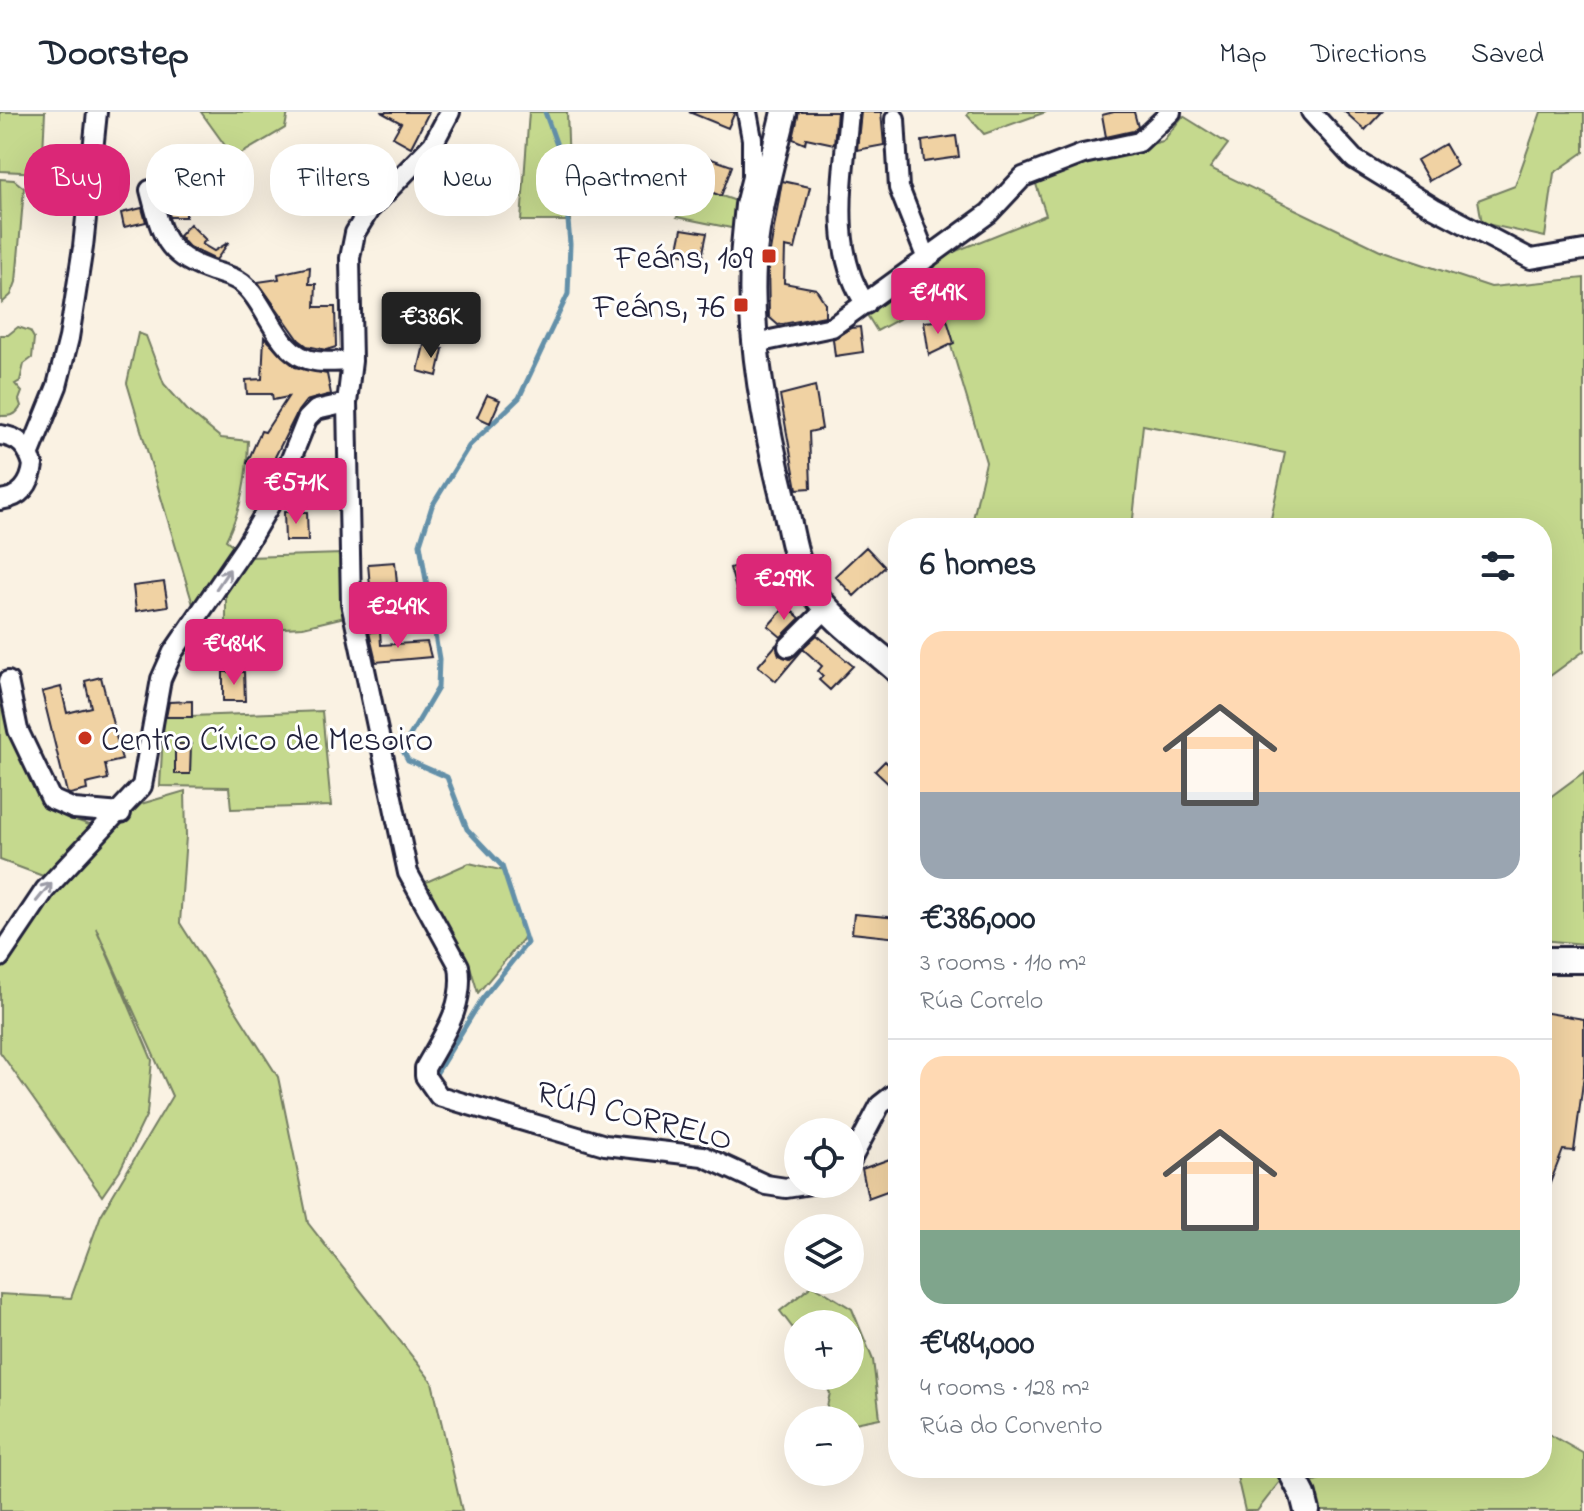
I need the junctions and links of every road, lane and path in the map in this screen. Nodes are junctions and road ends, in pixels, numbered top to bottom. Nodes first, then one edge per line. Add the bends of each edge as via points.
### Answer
1 (97, 112) edge
2 (450, 112) edge
3 (747, 112) edge
4 (784, 112) edge
5 (849, 112) edge
6 (1171, 112) edge
7 (1311, 112) edge
8 (895, 119) dead end
9 (158, 216) edge
10 (1584, 250) edge
11 (927, 259) junction
12 (753, 278) junction
13 (866, 304) junction
14 (756, 343) junction
15 (352, 361) junction
16 (347, 403) junction
17 (40, 424) junction
18 (7, 436) edge
19 (30, 453) junction
20 (0, 500) edge
21 (827, 608) junction
22 (788, 647) dead end
23 (888, 662) edge
24 (8, 681) dead end
25 (121, 813) junction
26 (0, 957) edge
27 (1552, 960) edge
28 (1584, 960) edge
29 (888, 1099) edge
30 (864, 1135) edge
31 (784, 1188) edge
32 (1294, 1478) edge
33 (1307, 1511) edge

1 - 17 street via 69,338
2 - 15 street, RÚA CORRELO via 433,144 369,210 355,233 348,281
3 - 12 street via 752,177 740,257
4 - 12 street via 756,232
5 - 13 street via 844,258
6 - 11 street via 1139,142 1083,154 1023,177 989,213
7 - 10 street via 1354,159 1531,259
8 - 11 street via 899,188
9 - 15 street via 168,246 181,257 240,281 265,308 276,334 300,355 315,361
11 - 13 street
12 - 14 street
13 - 14 street via 832,327
14 - 21 street via 776,471 800,568
15 - 16 street, RÚA CORRELO
25 -> 16 street via 142,786 161,679 173,652 278,491 307,419 316,410
16 - 31 street, RÚA CORRELO via 351,603 408,873 459,966 454,1016 425,1068 428,1083 439,1096 605,1145 703,1156 766,1185
17 - 18 street
17 - 19 street
18 - 19 street
19 - 20 street via 33,465 27,486
21 - 22 street
21 - 23 street
24 - 25 street via 18,730 51,799 74,809
26 -> 25 street via 45,890
27 - 28 street
29 - 30 street
32 - 33 street

